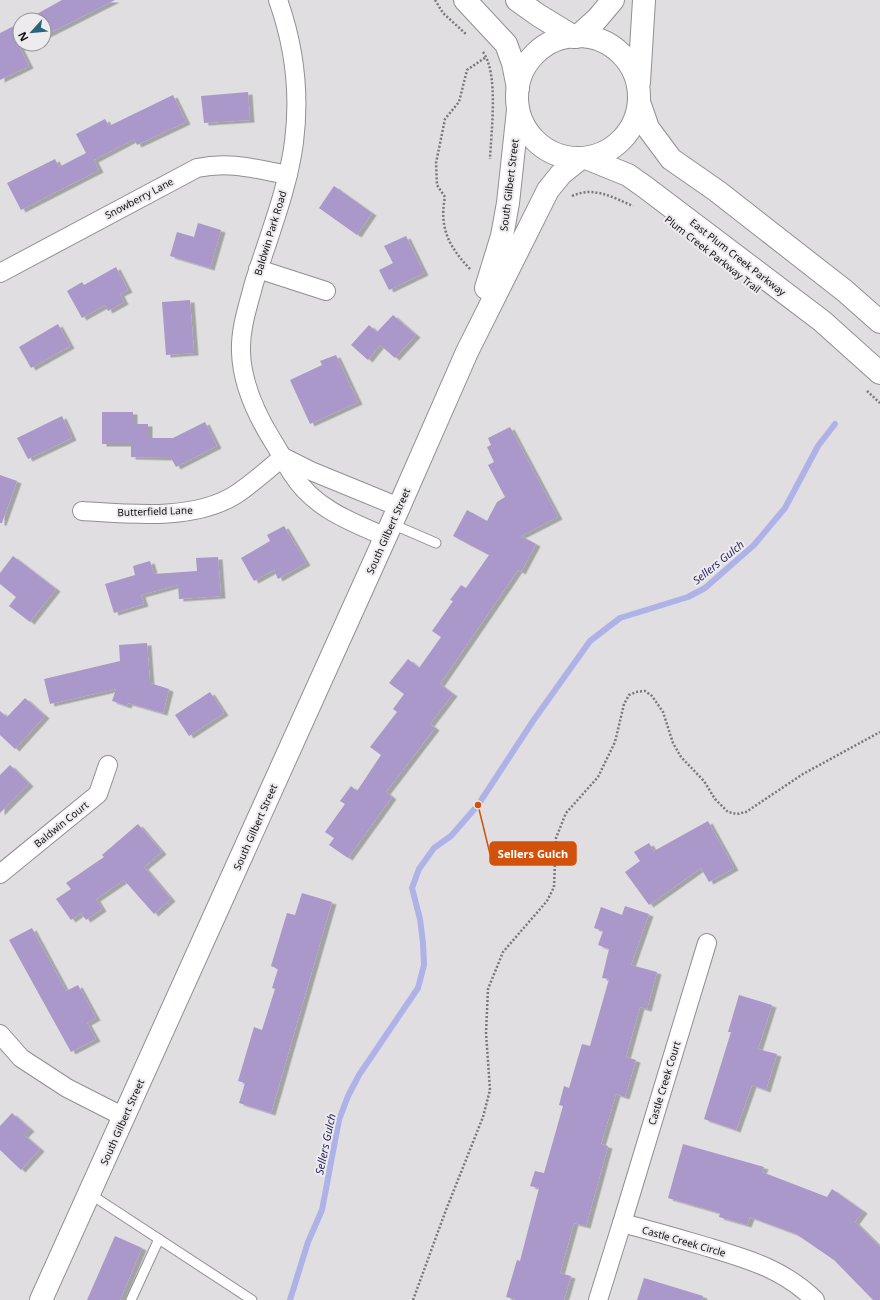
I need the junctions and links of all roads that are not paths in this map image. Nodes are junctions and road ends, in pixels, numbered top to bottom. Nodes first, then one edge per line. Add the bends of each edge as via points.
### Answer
1 (278, 0) edge
2 (465, 0) edge
3 (517, 0) edge
4 (613, 0) edge
5 (644, 0) edge
6 (576, 37) junction
7 (639, 97) junction
8 (518, 98) junction
9 (584, 158) junction
10 (288, 175) junction
11 (258, 269) junction
12 (0, 273) edge
13 (326, 291) dead end
14 (880, 322) edge
15 (467, 352) junction
16 (880, 373) edge
17 (283, 457) junction
18 (82, 511) dead end
19 (392, 523) junction
20 (436, 543) dead end
21 (108, 765) dead end
22 (0, 874) edge
23 (707, 943) dead end
24 (0, 1034) edge
25 (124, 1117) junction
26 (90, 1194) junction
27 (622, 1222) junction
28 (159, 1239) junction
29 (41, 1300) edge
30 (131, 1300) edge
31 (252, 1300) edge
32 (598, 1300) edge
33 (815, 1300) edge

1 - 10 street, Baldwin Park Road via 295,74 294,141
2 - 8 street via 506,44 513,63
3 - 6 street
4 - 6 street via 597,19
5 - 7 street
6 - 7 street via 603,42 620,54 632,70
6 - 8 street via 554,42 537,52 525,68
7 - 9 street via 633,123 621,141 603,153
7 - 14 street via 648,128 671,159 717,191 846,291
8 - 9 street via 526,128 540,145 559,155
8 - 15 street, South Gilbert Street via 505,219
9 - 15 street, South Gilbert Street via 561,174 548,190
9 - 16 street, East Plum Creek Parkway via 628,175 645,187 822,321
10 - 11 street, Baldwin Park Road
10 - 12 street, Snowberry Lane via 237,165 217,164 197,168
11 - 13 street
11 - 17 street, Baldwin Park Road via 244,318 241,352 247,388 259,420
15 - 19 street, South Gilbert Street
17 - 18 street, Butterfield Lane via 235,495 212,506 190,511 130,514
17 - 19 street via 311,471
17 - 19 street, Baldwin Park Road via 293,476 307,492 334,514
19 - 20 lane
19 - 25 street, South Gilbert Street
21 - 22 street, Baldwin Court via 98,794
23 - 27 street, Castle Creek Court
24 - 25 street via 21,1058 67,1088
25 - 26 street, South Gilbert Street
26 - 28 lane
26 - 29 street, South Gilbert Street
27 - 32 street
27 - 33 street, Castle Creek Circle via 755,1261 779,1272
28 - 30 lane
28 - 31 lane

